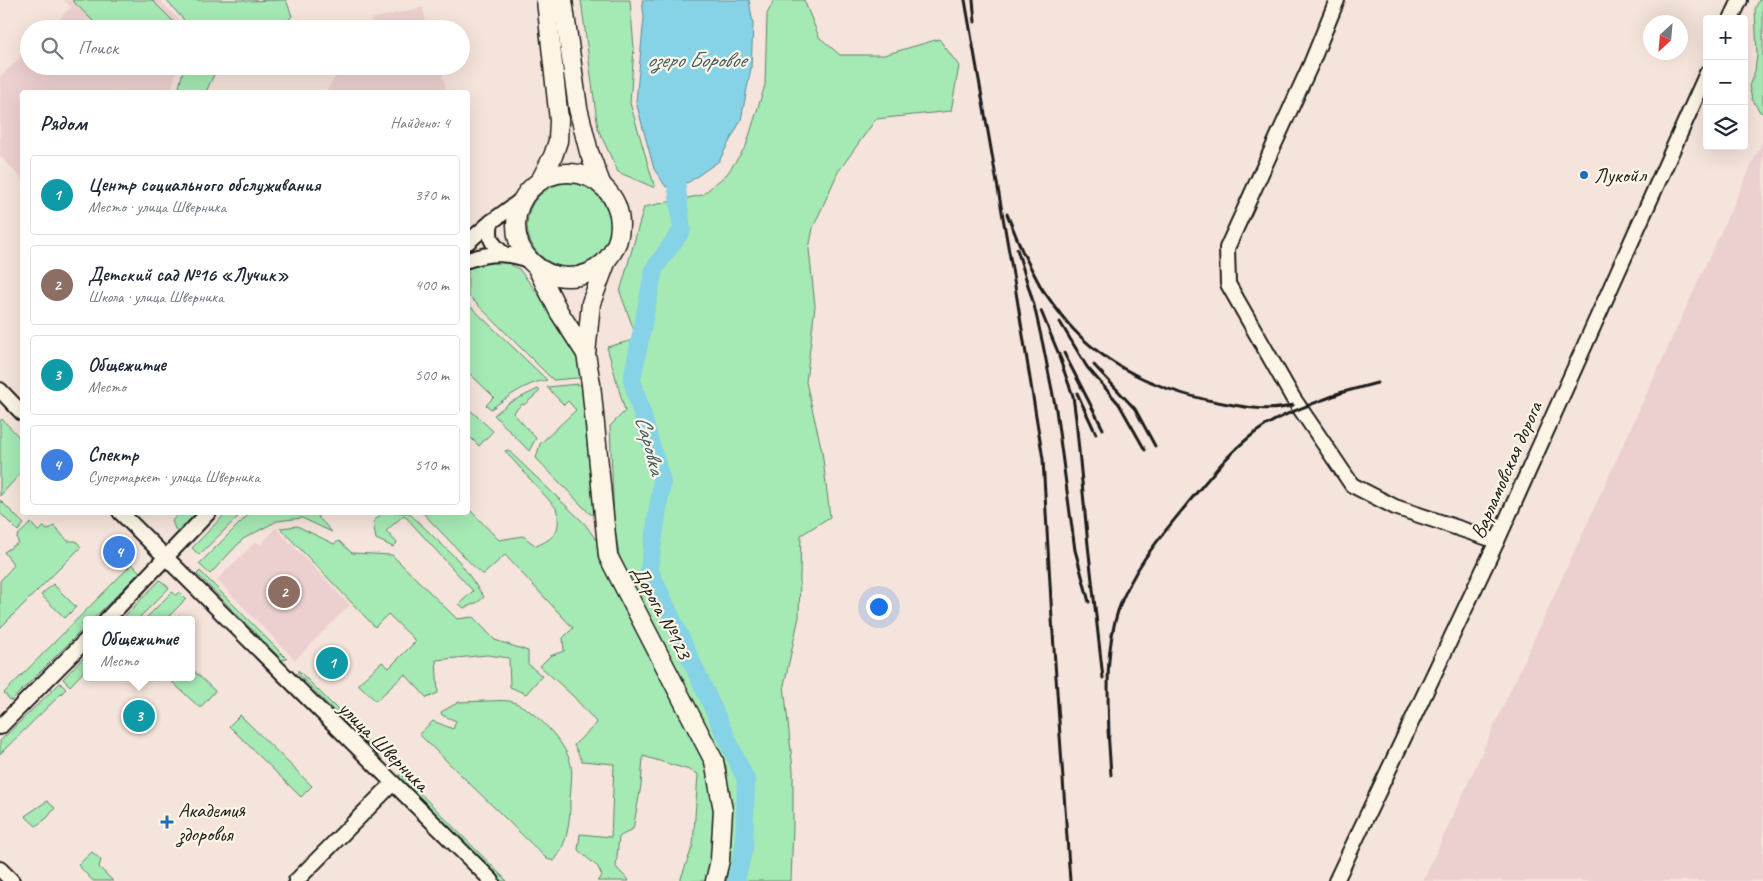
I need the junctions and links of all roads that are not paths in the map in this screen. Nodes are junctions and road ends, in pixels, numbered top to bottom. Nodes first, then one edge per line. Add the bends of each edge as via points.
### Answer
1 (546, 0) edge
2 (563, 0) edge
3 (1337, 0) edge
4 (1740, 0) edge
5 (1733, 15) edge
6 (1703, 82) edge
7 (540, 181) junction
8 (602, 186) junction
9 (524, 198) junction
10 (491, 222) junction
11 (470, 240) edge
12 (504, 254) junction
13 (470, 259) edge
14 (607, 260) junction
15 (534, 264) junction
16 (586, 354) junction
17 (0, 390) edge
18 (20, 411) edge
19 (123, 515) edge
20 (206, 515) edge
21 (1496, 541) junction
22 (166, 558) junction
23 (110, 616) edge
24 (83, 643) edge
25 (0, 727) edge
26 (393, 783) junction
27 (0, 869) edge
28 (12, 881) edge
29 (296, 881) edge
30 (492, 881) edge
31 (714, 881) edge
32 (1336, 881) edge

1 - 7 main road via 559,120 558,141
2 - 8 main road via 578,108
3 - 21 street via 1227,248 1228,284 1293,398 1352,485 1395,507
4 - 5 street
6 - 21 street, Варламовская дорога
7 - 8 main road via 565,173 579,174
7 - 9 main road
8 - 14 main road via 613,199 620,218 618,240
9 - 10 street
9 - 15 main road via 517,214 517,232 522,248
10 - 11 street
10 - 12 street via 490,239
12 - 13 street via 485,254
12 - 15 street via 519,256
14 - 15 main road via 589,273 567,277 545,272
14 - 16 main road, Дорога №123 via 591,303
15 - 16 main road, Дорога №123
16 - 31 main road, Дорога №123 via 592,384 608,556 714,761 723,810 720,860
17 - 18 street
19 - 22 street, улица Шверника
20 - 22 street
21 - 32 street, Варламовская дорога
22 - 23 street
22 - 26 street, улица Шверника
24 - 25 street
26 - 29 street
26 - 30 street, улица Шверника
27 - 28 street

